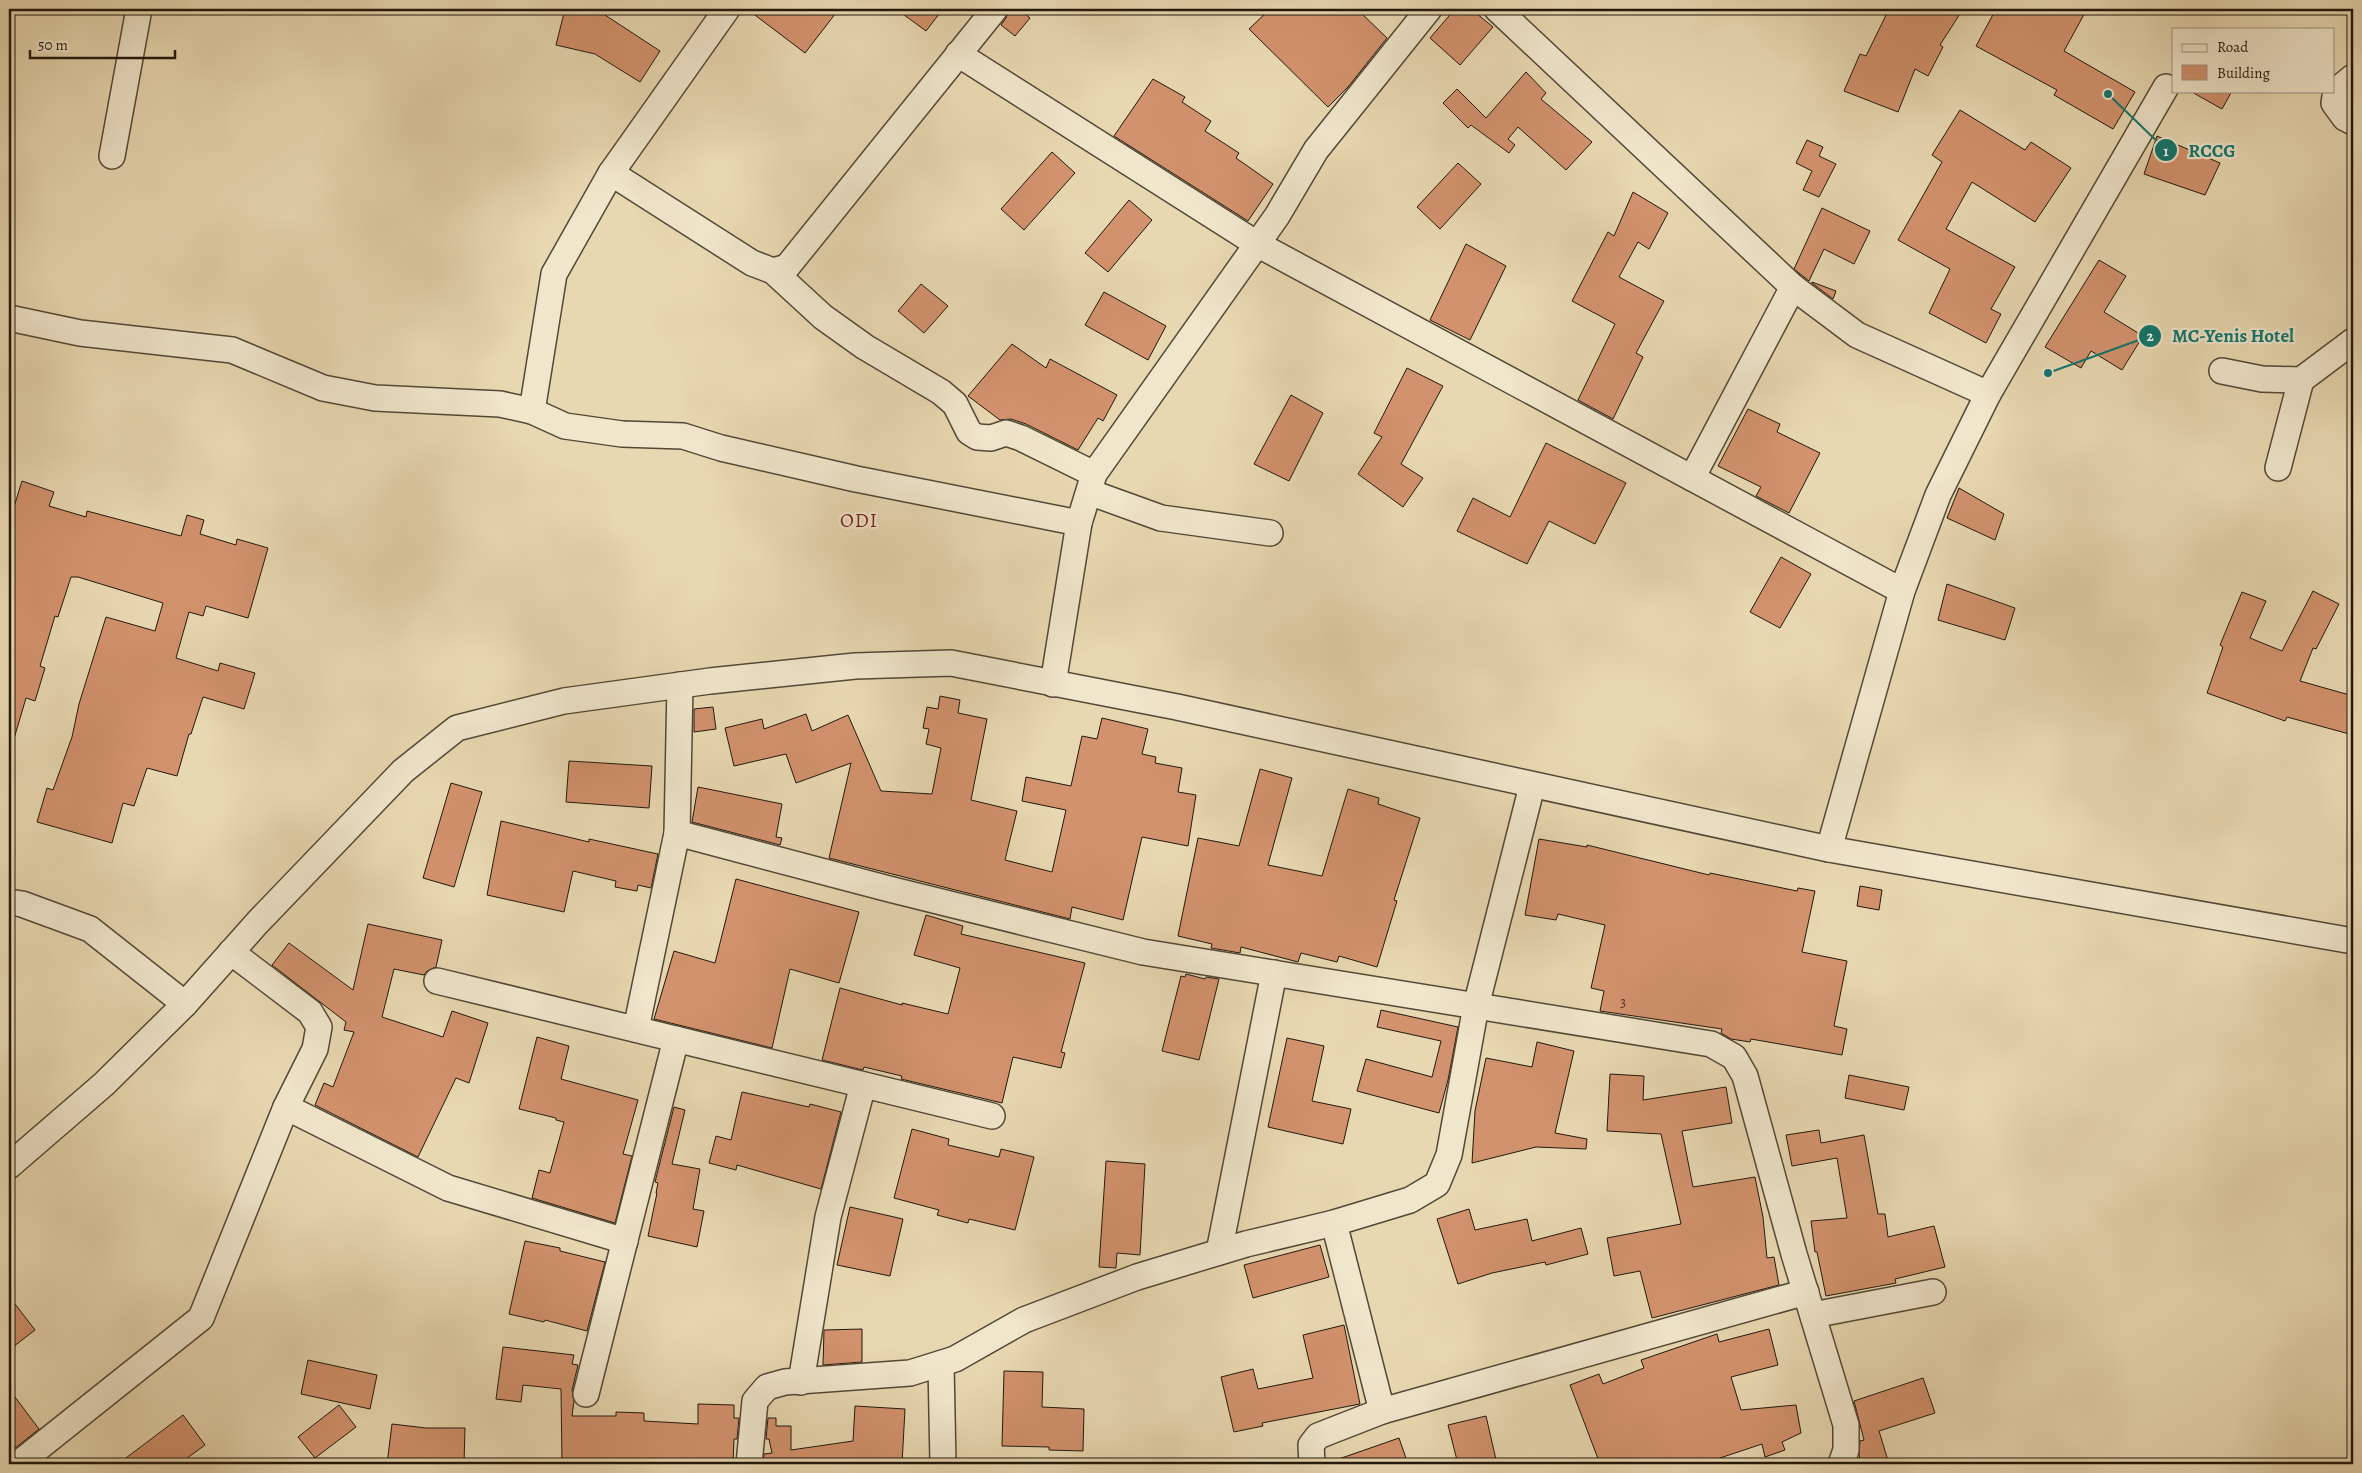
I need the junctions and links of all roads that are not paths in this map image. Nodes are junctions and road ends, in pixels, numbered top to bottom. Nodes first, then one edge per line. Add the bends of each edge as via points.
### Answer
1 (139, 9) edge
2 (727, 9) edge
3 (995, 9) edge
4 (1430, 9) edge
5 (1497, 9) edge
6 (958, 54) junction
7 (2353, 77) edge
8 (2166, 87) dead end
9 (2353, 122) edge
10 (112, 156) dead end
11 (611, 173) junction
12 (1257, 244) junction
13 (773, 271) junction
14 (1793, 287) junction
15 (9, 318) edge
16 (2353, 341) edge
17 (2222, 371) dead end
18 (2301, 380) junction
19 (1988, 394) junction
20 (532, 411) junction
21 (2278, 468) dead end
22 (1692, 478) junction
23 (1091, 483) junction
24 (1079, 523) junction
25 (1270, 533) dead end
26 (1902, 591) junction
27 (1053, 684) junction
28 (680, 685) junction
29 (1532, 786) junction
30 (677, 834) junction
31 (1829, 850) junction
32 (9, 902) edge
33 (2353, 940) edge
34 (231, 952) junction
35 (1274, 973) junction
36 (437, 981) dead end
37 (185, 1004) junction
38 (1476, 1006) junction
39 (636, 1029) junction
40 (676, 1039) junction
41 (863, 1085) junction
42 (286, 1107) junction
43 (992, 1116) dead end
44 (9, 1166) edge
45 (1334, 1222) junction
46 (625, 1241) junction
47 (1219, 1252) junction
48 (1932, 1292) dead end
49 (1809, 1303) junction
50 (941, 1364) junction
51 (801, 1382) junction
52 (586, 1394) dead end
53 (1382, 1411) junction
54 (18, 1464) edge
55 (749, 1464) edge
56 (942, 1464) edge
57 (1312, 1464) edge
58 (1841, 1464) edge

1 - 10 street
2 - 11 street
3 - 6 street
4 - 12 street via 1316,150
5 - 14 street
6 - 12 street
6 - 13 street via 787,267
7 - 9 street via 2336,91 2334,103 2345,118
8 - 19 street
11 - 13 street via 752,263
11 - 20 street via 554,274
12 - 22 street
12 - 23 street
13 - 23 street via 823,317 865,347 941,392 955,404 969,432 977,437 991,438 1006,433 1021,438
14 - 19 street via 1856,336
14 - 22 street
15 - 20 street via 80,333 232,350 323,388 366,396 500,404
16 - 18 street
17 - 18 street via 2262,379
18 - 21 street
19 - 26 street via 1938,495
20 - 24 street via 565,426 622,434 684,436 721,448 856,479
22 - 26 street
23 - 24 street
23 - 25 street via 1161,518
24 - 27 street
26 - 31 street
27 - 28 street via 951,663 855,666
27 - 29 street via 1177,707
28 - 30 street
28 - 34 street via 564,701 457,728 403,771
29 - 31 street
29 - 38 street
30 - 35 street via 1143,952
30 - 39 street
31 - 33 street
32 - 37 street via 90,929
34 - 37 street
34 - 42 street via 310,1012 319,1027 314,1048
35 - 38 street
35 - 47 street
36 - 39 street
37 - 44 street via 104,1084
38 - 45 street via 1449,1155 1437,1184 1410,1200
38 - 49 street via 1711,1044 1734,1057 1745,1076
39 - 40 street
40 - 41 street
40 - 46 street
41 - 43 street
41 - 51 street via 828,1218
42 - 46 street via 448,1188
42 - 54 street via 201,1318
45 - 47 street
45 - 53 street
46 - 52 street
47 - 50 street via 1137,1277 1024,1320
48 - 49 street
49 - 53 street
49 - 58 street via 1846,1425 1846,1450
50 - 51 street via 910,1373
50 - 56 street
51 - 55 street via 766,1387 755,1400
53 - 57 street via 1318,1436 1311,1445

